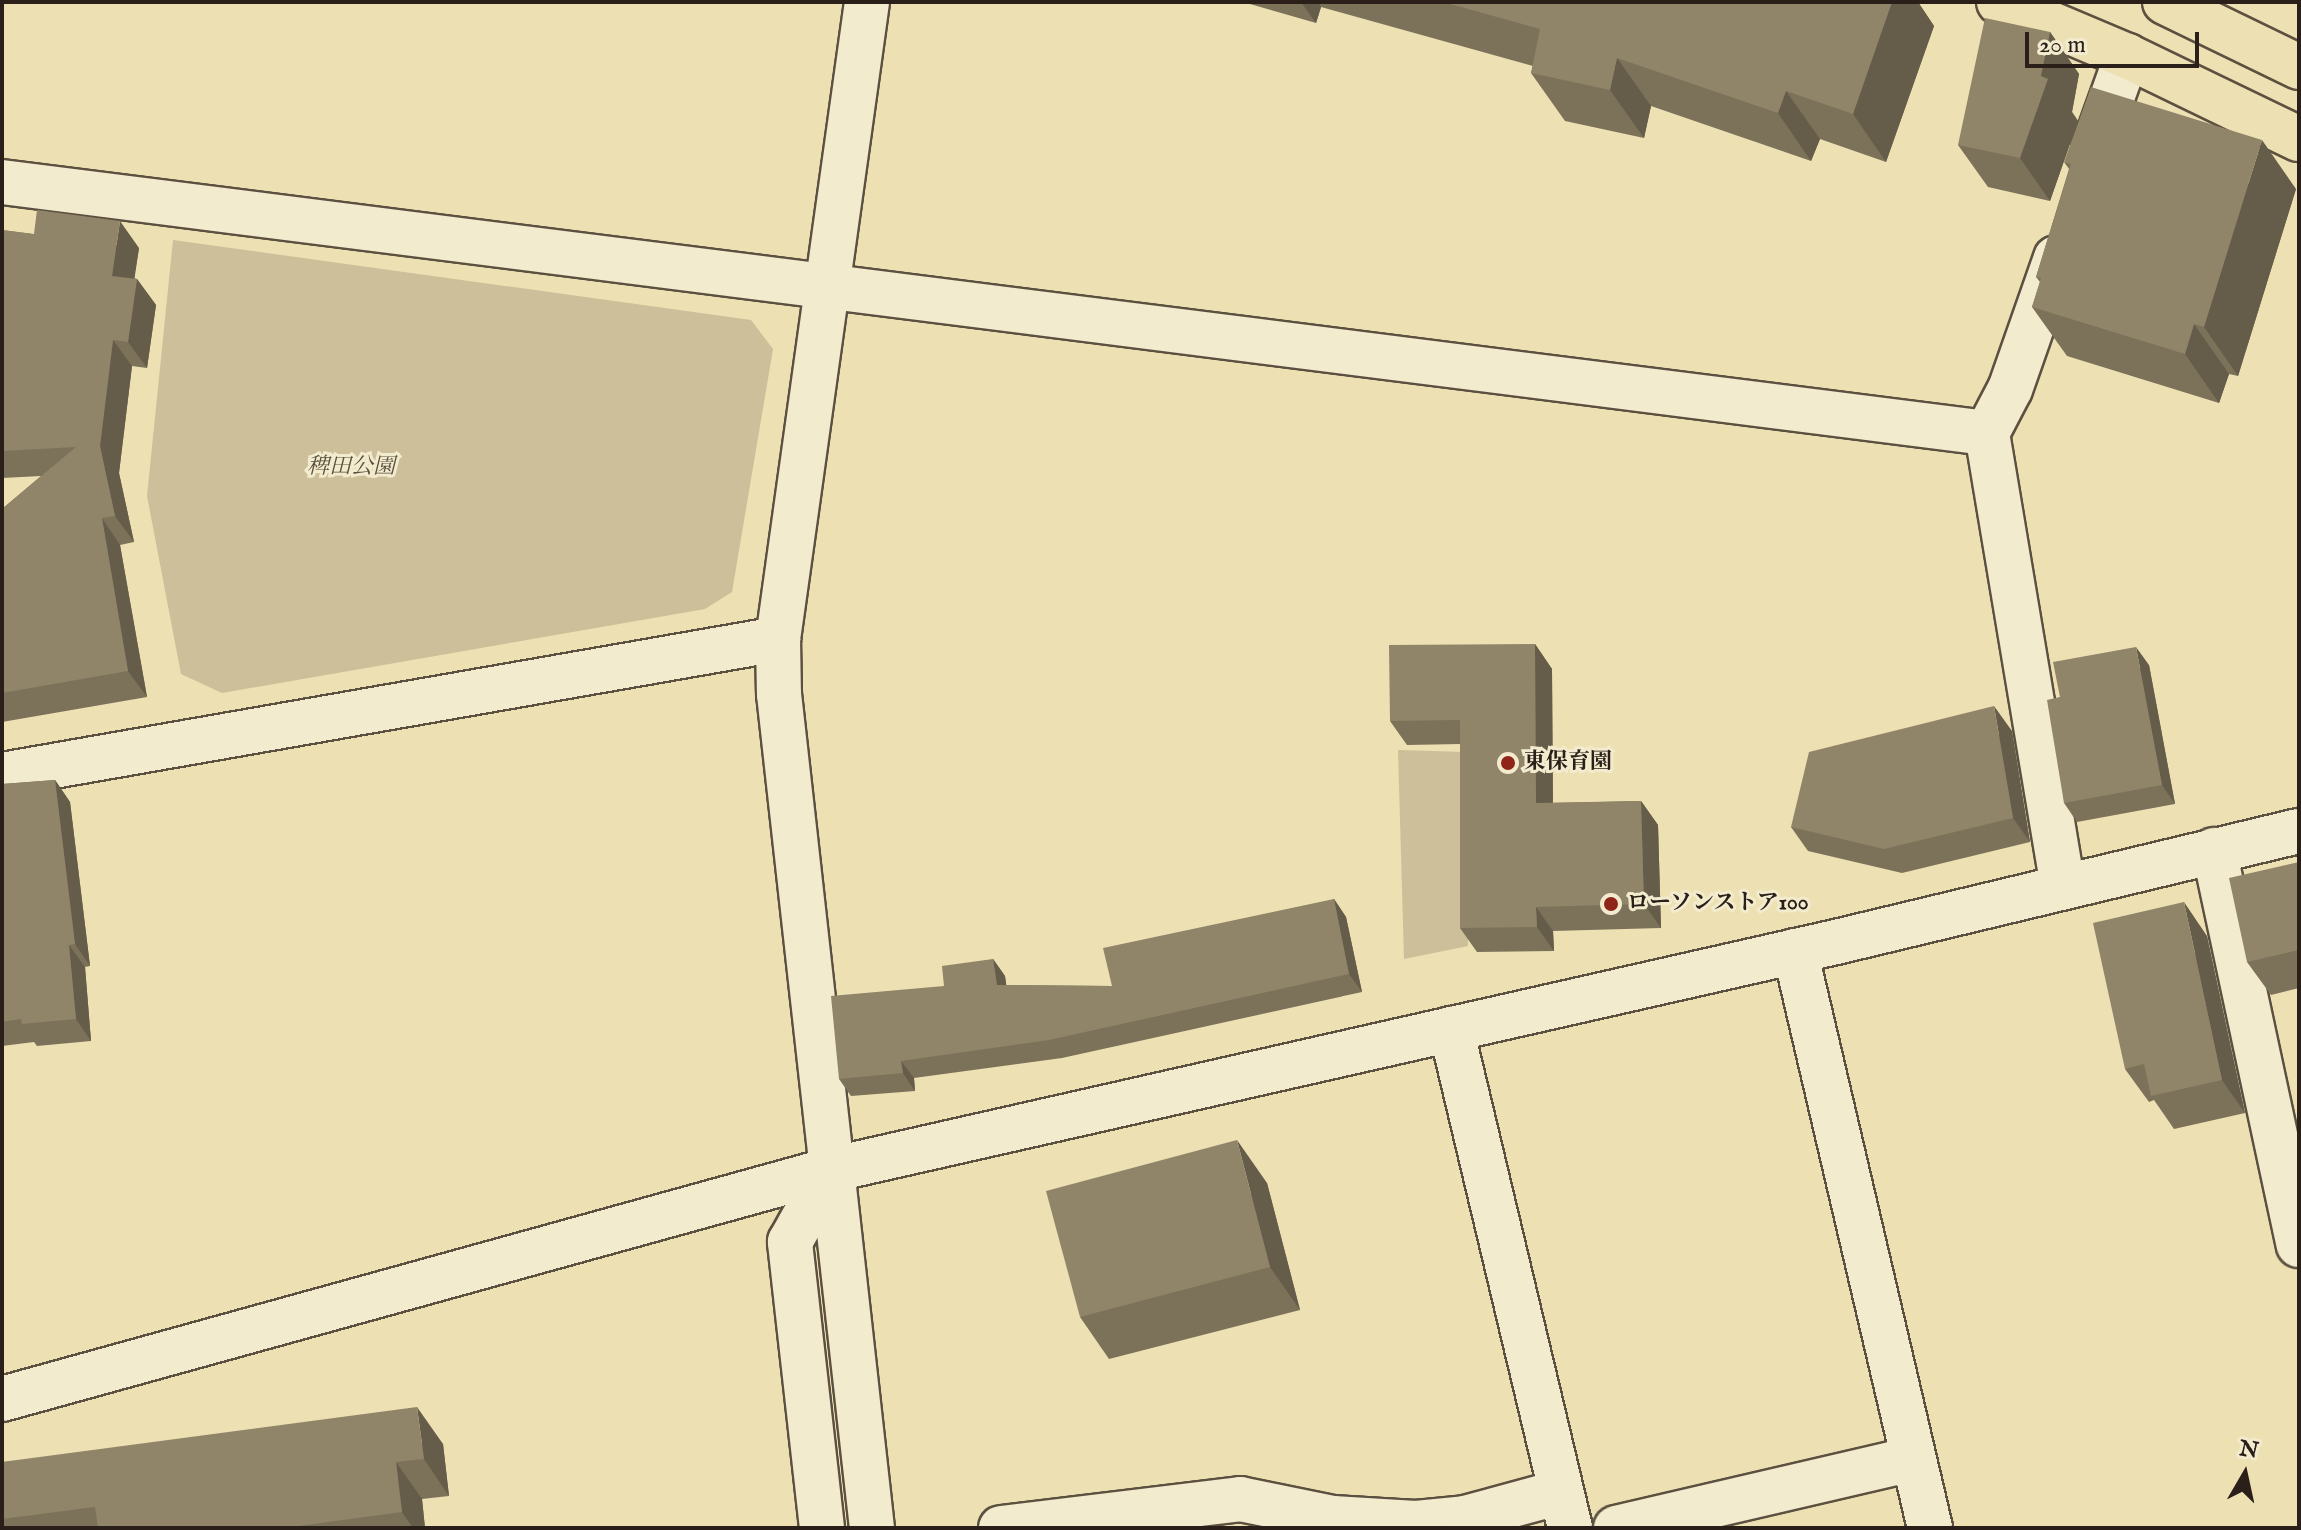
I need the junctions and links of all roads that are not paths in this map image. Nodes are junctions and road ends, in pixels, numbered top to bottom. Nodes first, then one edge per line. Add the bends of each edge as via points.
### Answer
1 (867, 2) edge
2 (1999, 2) edge
3 (2165, 2) edge
4 (2127, 56) junction
5 (2299, 67) edge
6 (2299, 139) edge
7 (2083, 181) edge
8 (2, 182) edge
9 (2068, 225) edge
10 (829, 284) junction
11 (1987, 433) junction
12 (778, 639) junction
13 (2, 775) edge
14 (2299, 831) edge
15 (2214, 850) junction
16 (2063, 887) junction
17 (1795, 951) junction
18 (1451, 1029) junction
19 (830, 1170) junction
20 (2299, 1245) edge
21 (2, 1399) edge
22 (1913, 1459) junction
23 (1566, 1510) edge
24 (822, 1528) edge
25 (872, 1528) edge
26 (1001, 1528) edge
27 (1616, 1528) edge
28 (1930, 1528) edge

1 - 10 street
2 - 4 main road
3 - 5 main road
4 - 6 main road
4 - 7 street
8 - 10 street
9 - 11 street via 2010,389
10 - 11 street
10 - 12 street
11 - 16 street
12 - 13 street
12 - 19 street via 779,694
14 - 15 street
15 - 16 street
15 - 20 street
16 - 17 street
17 - 18 street
17 - 22 street
18 - 19 street
18 - 23 street
19 - 21 street
19 - 24 street via 790,1242
19 - 25 street
22 - 27 street
22 - 28 street
23 - 26 street via 1416,1523 1333,1518 1240,1499

